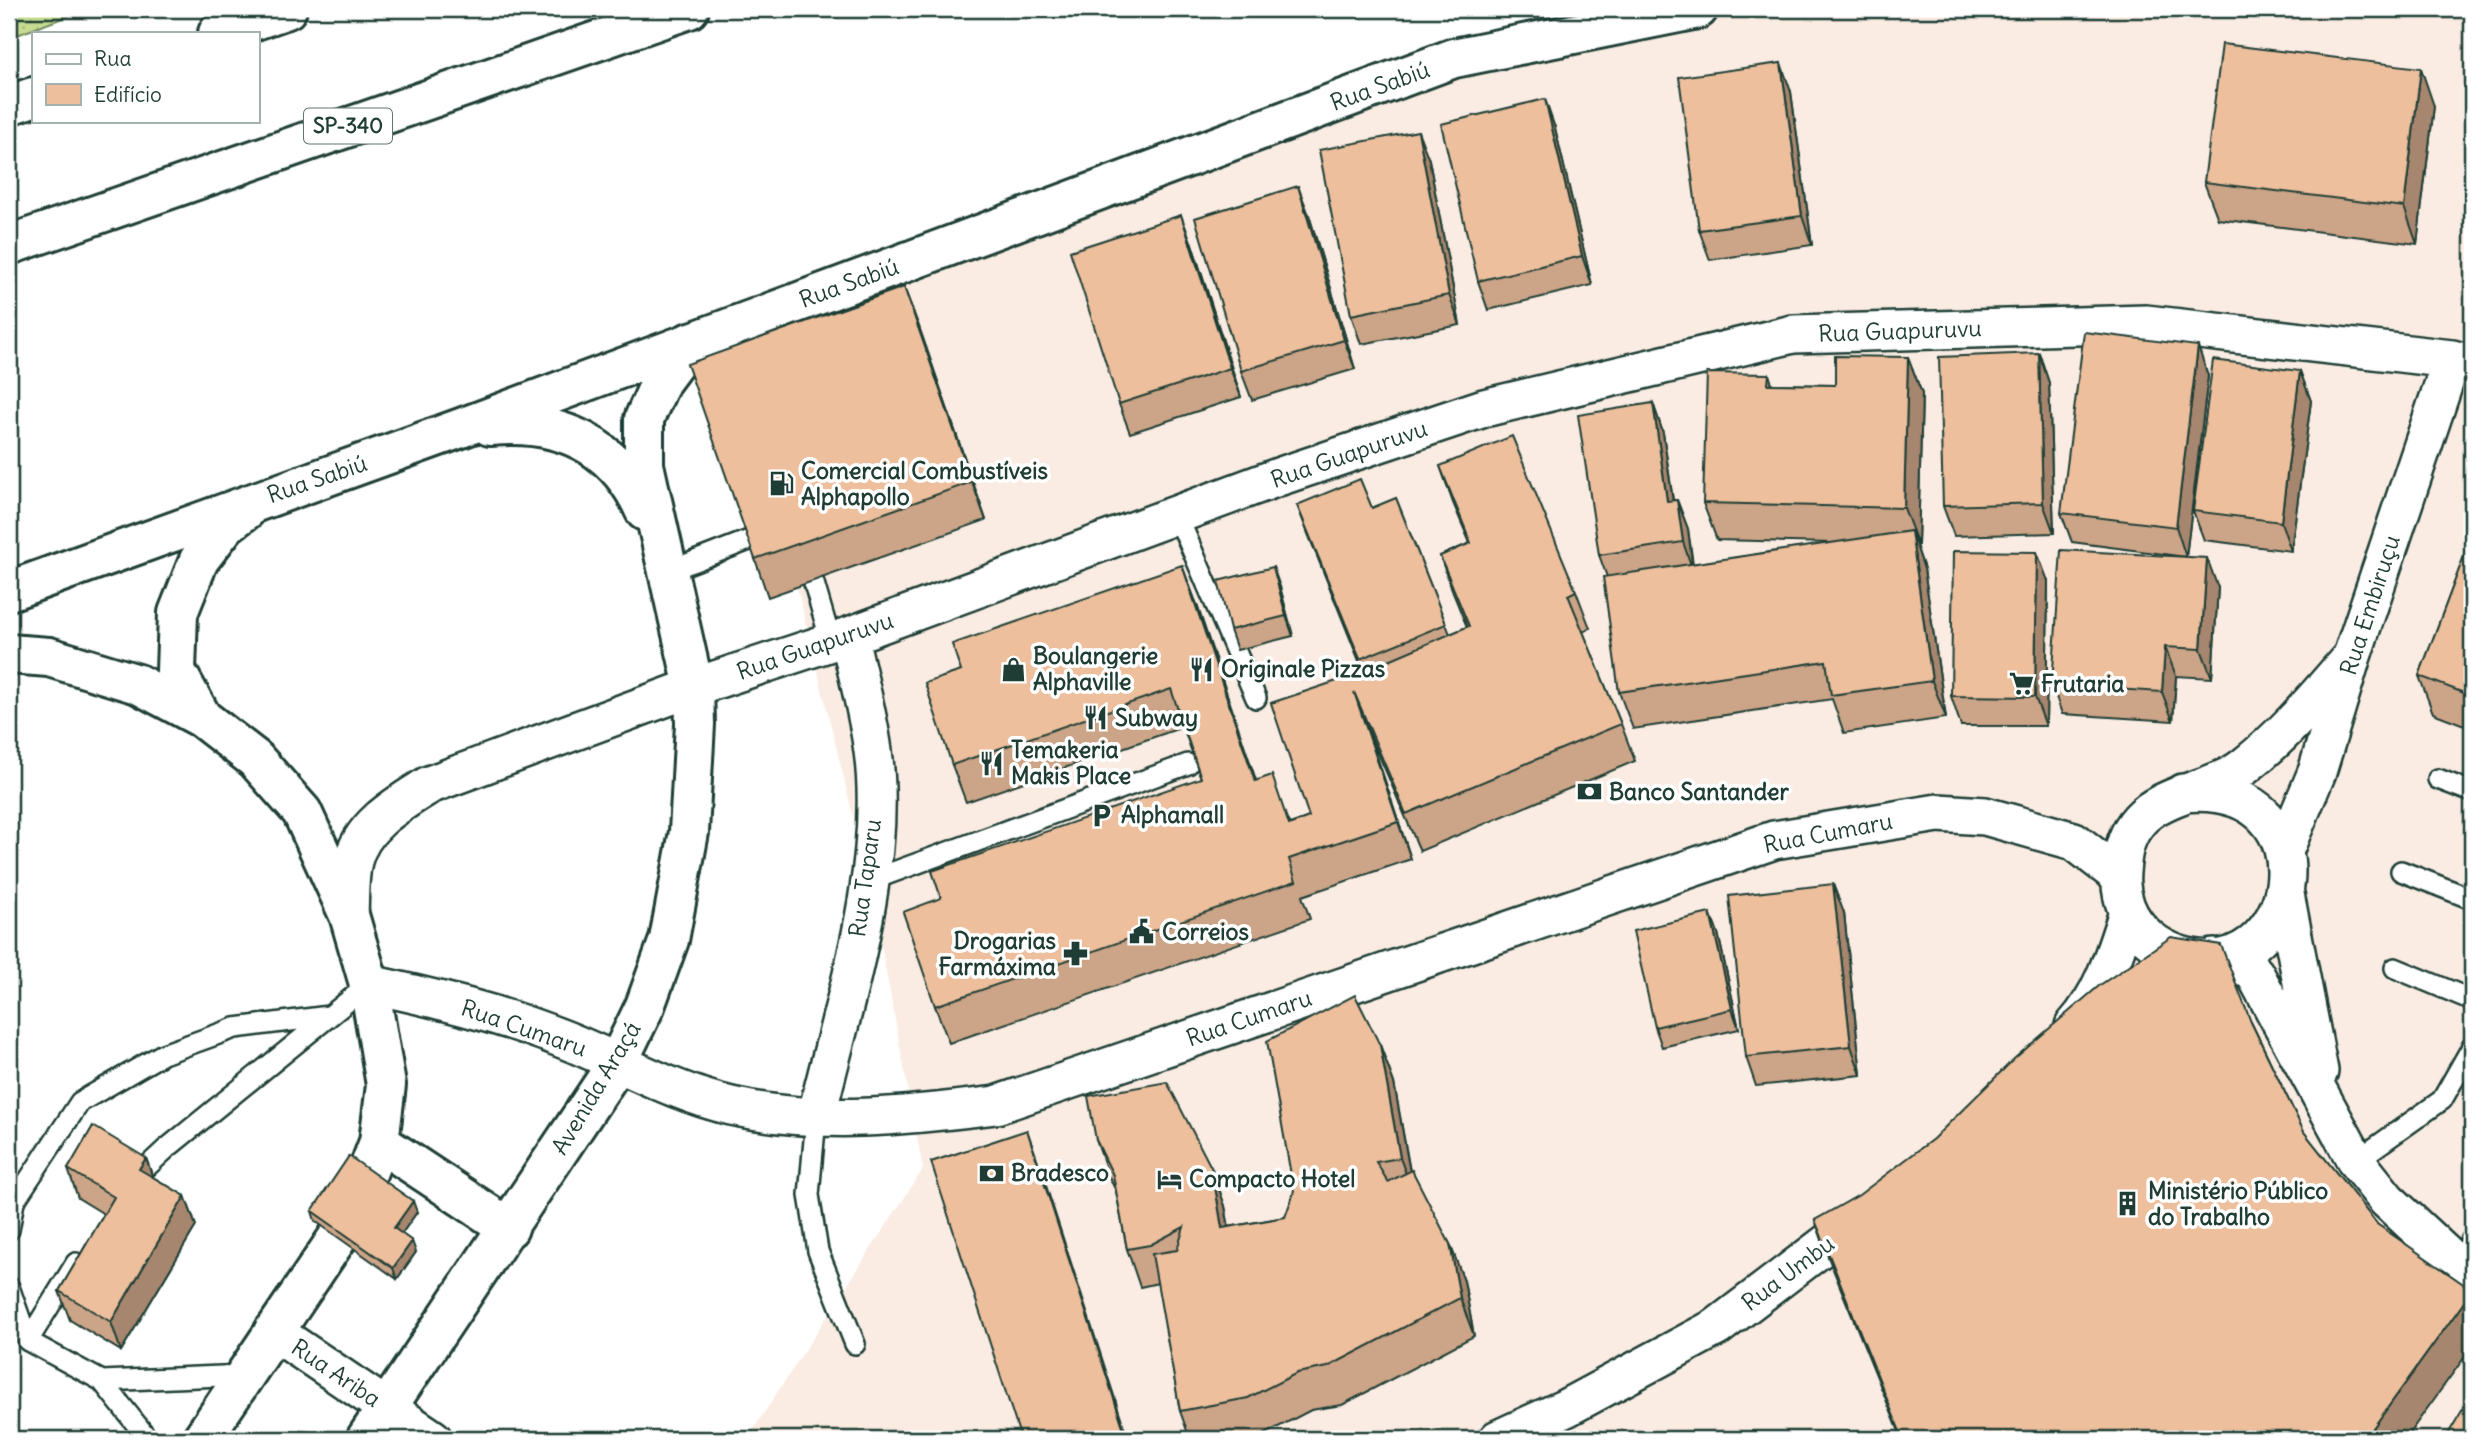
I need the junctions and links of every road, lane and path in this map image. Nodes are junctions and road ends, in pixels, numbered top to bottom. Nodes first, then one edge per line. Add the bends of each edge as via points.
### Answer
1 (287, 9) edge
2 (689, 9) edge
3 (1698, 9) edge
4 (221, 32) edge
5 (32, 97) edge
6 (9, 105) edge
7 (9, 245) edge
8 (690, 342) junction
9 (2462, 362) edge
10 (461, 429) junction
11 (262, 498) junction
12 (1177, 515) junction
13 (749, 540) edge
14 (668, 567) junction
15 (813, 580) edge
16 (9, 591) edge
17 (840, 639) junction
18 (9, 654) edge
19 (2352, 656) junction
20 (694, 687) junction
21 (1256, 698) dead end
22 (202, 718) junction
23 (1188, 764) edge
24 (2438, 779) dead end
25 (2472, 792) edge
26 (2183, 793) junction
27 (2284, 851) junction
28 (2401, 871) dead end
29 (2119, 876) junction
30 (869, 881) junction
31 (2285, 894) junction
32 (2472, 899) edge
33 (2128, 912) junction
34 (349, 915) junction
35 (2214, 958) junction
36 (2395, 968) dead end
37 (2151, 978) junction
38 (369, 984) junction
39 (2472, 1000) edge
40 (329, 1016) junction
41 (2472, 1047) edge
42 (618, 1062) junction
43 (2325, 1103) junction
44 (816, 1118) junction
45 (2356, 1161) junction
46 (138, 1176) edge
47 (1895, 1192) edge
48 (509, 1228) junction
49 (9, 1230) edge
50 (338, 1237) edge
51 (84, 1249) edge
52 (2468, 1262) edge
53 (9, 1287) edge
54 (273, 1331) junction
55 (27, 1341) junction
56 (855, 1344) dead end
57 (244, 1375) junction
58 (102, 1381) junction
59 (388, 1409) junction
60 (148, 1439) edge
61 (202, 1439) edge
62 (366, 1439) edge
63 (433, 1439) edge
64 (1497, 1439) edge

1 - 4 main road
2 - 7 main road, SP-340
3 - 8 main road, Rua Sabiú via 1454,58 737,337
5 - 6 main road
8 - 10 main road, Rua Sabiú
8 - 14 main road via 661,381 644,419 644,465
9 - 12 street, Rua Guapuruvu via 2147,324 1793,334 1484,408
9 - 19 street, Rua Embiruçu
10 - 11 main road, Rua Sabiú
10 - 14 main road via 508,424 545,427 576,436 606,455 635,489
11 - 16 main road, Rua Sabiú
11 - 22 main road via 226,525 198,560 178,613 176,671
12 - 17 street, Rua Guapuruvu
12 - 21 lane
13 - 14 lane
14 - 20 main road, Avenida Araçá
15 - 17 lane
17 - 20 street, Rua Guapuruvu
17 - 30 street, Rua Taparu via 873,751 875,821
18 - 22 main road via 49,657 138,684
19 - 26 street via 2287,730 2242,769
19 - 27 street, Rua Embiruçu via 2317,772
20 - 34 street, Rua Guapuruvu via 429,785 388,810 368,831 354,860
20 - 42 main road, Avenida Araçá via 689,832 668,940 645,1006
22 - 34 main road via 255,759 302,812
23 - 30 lane
24 - 25 lane
26 - 27 street via 2209,791 2234,796 2256,808 2273,827
26 - 29 street via 2158,804 2137,823 2124,848
27 - 31 street
28 - 32 lane
29 - 33 street
29 - 44 street, Rua Cumaru via 2074,841 1985,816 1938,813 1774,840 996,1105 894,1118
30 - 44 street, Rua Taparu
31 - 35 street via 2276,917 2259,937 2238,952
31 - 43 street
33 - 37 street via 2145,936
33 - 37 street via 2110,965 2062,1050
34 - 38 main road
35 - 37 street via 2190,958
35 - 43 street via 2240,962 2255,974
36 - 39 lane
38 - 40 lane
38 - 42 street, Rua Cumaru via 450,1002
38 - 48 main road via 386,1085 373,1159
40 - 46 lane
40 - 49 lane via 235,1028 163,1054 80,1102 14,1202
41 - 45 lane via 2442,1100
42 - 44 street, Rua Cumaru via 694,1096
42 - 48 main road, Avenida Araçá
43 - 45 street
44 - 56 lane via 809,1195 818,1251
45 - 52 street via 2387,1200
47 - 64 street, Rua Umbu via 1717,1327 1566,1408
48 - 59 main road, Avenida Araçá
50 - 54 main road
51 - 55 lane
53 - 55 lane
54 - 57 main road
54 - 59 street, Rua Ariba
55 - 58 lane
57 - 58 lane
57 - 61 main road
58 - 60 lane
59 - 62 main road, Avenida Araçá
59 - 63 street, Rua Ariba

